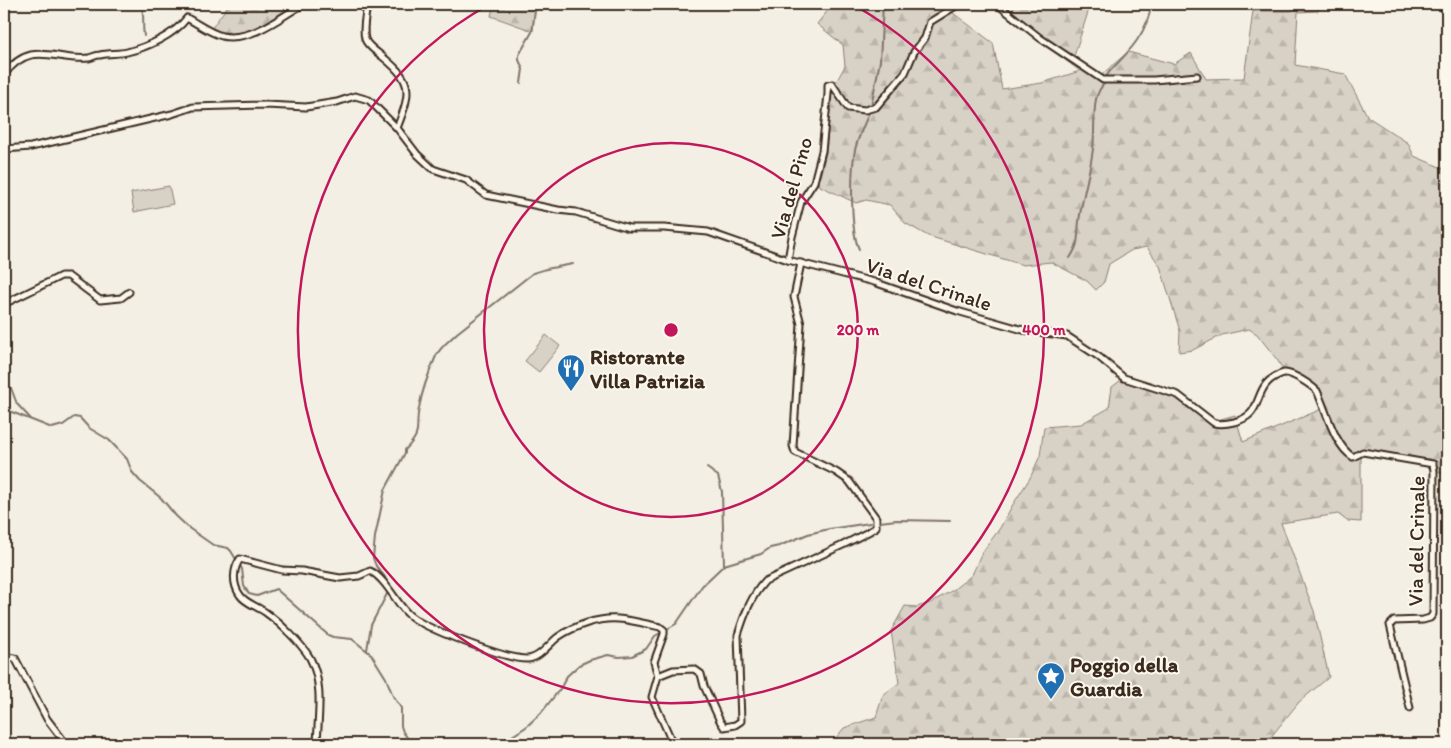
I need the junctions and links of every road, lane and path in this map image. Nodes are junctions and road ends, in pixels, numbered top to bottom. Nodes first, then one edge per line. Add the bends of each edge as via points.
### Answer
1 (303, 4) edge
2 (367, 4) edge
3 (959, 4) edge
4 (997, 4) edge
5 (4, 76) edge
6 (1197, 76) dead end
7 (397, 128) junction
8 (4, 149) edge
9 (788, 260) junction
10 (801, 263) junction
11 (129, 292) dead end
12 (4, 304) edge
13 (4, 657) edge
14 (658, 676) junction
15 (1410, 708) dead end
16 (66, 744) edge
17 (317, 744) edge
18 (673, 744) edge

1 - 5 street via 251,33 220,36 187,18 160,40 127,52 90,58 49,53 34,55 13,64
2 - 7 street via 365,41 406,79 406,100
3 - 9 street, Via del Pino via 930,22 926,38 914,52 905,73 876,107 865,110 848,108 832,84 828,85 822,152 814,182 801,202
4 - 6 street via 1102,80
7 - 8 street, Via del Crinale via 369,100 355,96 306,107 193,107 31,147
7 - 9 street, Via del Crinale via 433,169 466,180 486,195 576,212 628,228 708,232
9 - 10 street, Via del Crinale
10 - 14 street via 794,297 802,324 793,446 795,452 849,481 876,518 876,527 765,581 756,591 738,635 741,721 724,727 701,674 694,669 673,670
10 - 15 street, Via del Crinale via 874,282 1023,330 1067,336 1124,378 1178,395 1214,423 1244,419 1252,412 1267,383 1282,373 1289,373 1311,384 1317,391 1346,453 1353,457 1363,452 1433,464 1433,614 1423,620 1394,620 1390,625
11 - 12 street via 121,298 100,300 68,276 61,276
13 - 16 street via 15,658 47,719
14 - 17 street via 654,662 664,634 660,627 619,619 583,624 527,659 465,642 412,618 373,572 340,578 282,570 240,558 234,574 239,594 279,624 310,658 320,691
14 - 18 street via 652,697

